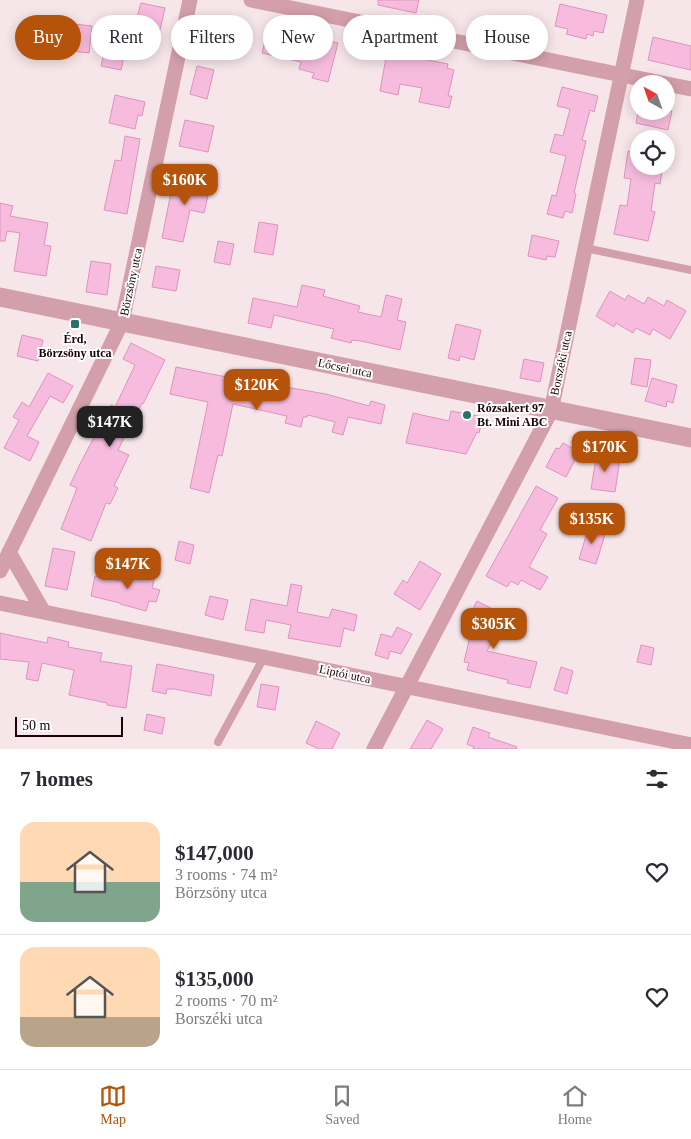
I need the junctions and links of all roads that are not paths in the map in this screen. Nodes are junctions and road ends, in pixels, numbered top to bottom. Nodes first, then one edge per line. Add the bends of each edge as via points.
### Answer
1 (190, 0) edge
2 (251, 0) edge
3 (637, 0) edge
4 (622, 74) junction
5 (691, 89) edge
6 (585, 248) junction
7 (691, 270) edge
8 (0, 297) edge
9 (122, 322) junction
10 (551, 411) junction
11 (691, 438) edge
12 (9, 552) junction
13 (0, 571) edge
14 (0, 603) edge
15 (44, 611) junction
16 (264, 657) junction
17 (407, 687) junction
18 (218, 742) dead end
19 (691, 745) edge
20 (374, 749) edge

1 - 9 street, Börzsöny utca
2 - 4 street
3 - 4 street, Borszéki utca
4 - 5 street
4 - 6 street, Borszéki utca
6 - 7 lane
6 - 10 street, Borszéki utca
8 - 9 street, Lőcsei utca
9 - 10 street, Lőcsei utca
9 - 12 street, Börzsöny utca
10 - 11 street, Lőcsei utca
10 - 17 street, Borszéki utca
12 - 13 street, Börzsöny utca
12 - 15 street
14 - 15 street, Liptói utca
15 - 16 street, Liptói utca
16 - 17 street, Liptói utca
16 - 18 lane
17 - 19 street, Liptói utca
17 - 20 street, Borszéki utca

